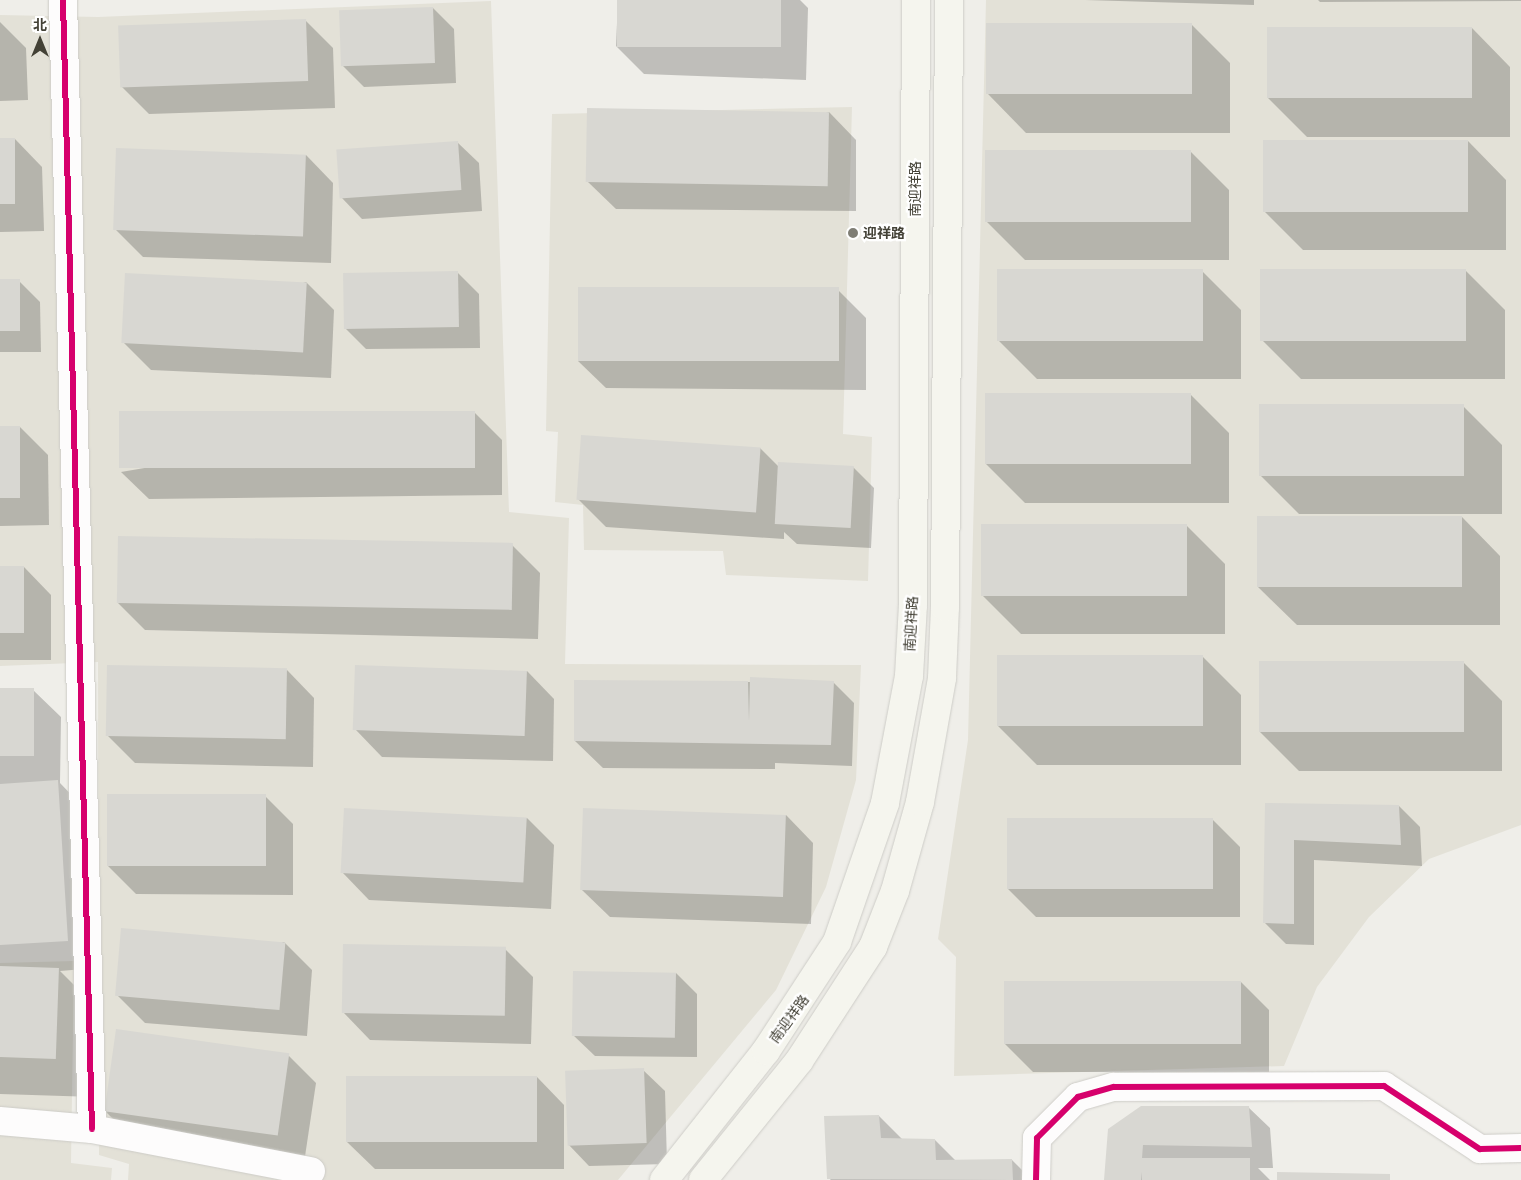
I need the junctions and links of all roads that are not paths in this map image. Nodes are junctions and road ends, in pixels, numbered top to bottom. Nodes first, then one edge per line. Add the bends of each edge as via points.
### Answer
1 (62, 0) edge
2 (916, 0) edge
3 (949, 0) edge
4 (0, 1121) edge
5 (92, 1130) junction
6 (1521, 1148) edge
7 (311, 1171) dead end
8 (666, 1177) edge
9 (702, 1180) edge
10 (1036, 1180) edge

1 - 5 street
2 - 8 main road, 南迎祥路 via 913,605 908,676 885,803 838,942 766,1050
3 - 9 main road via 945,607 942,678 920,802 895,891 864,962 800,1061
4 - 5 street
5 - 7 street
6 - 10 street via 1480,1149 1384,1086 1114,1087 1078,1097 1037,1138
8 - 9 street

